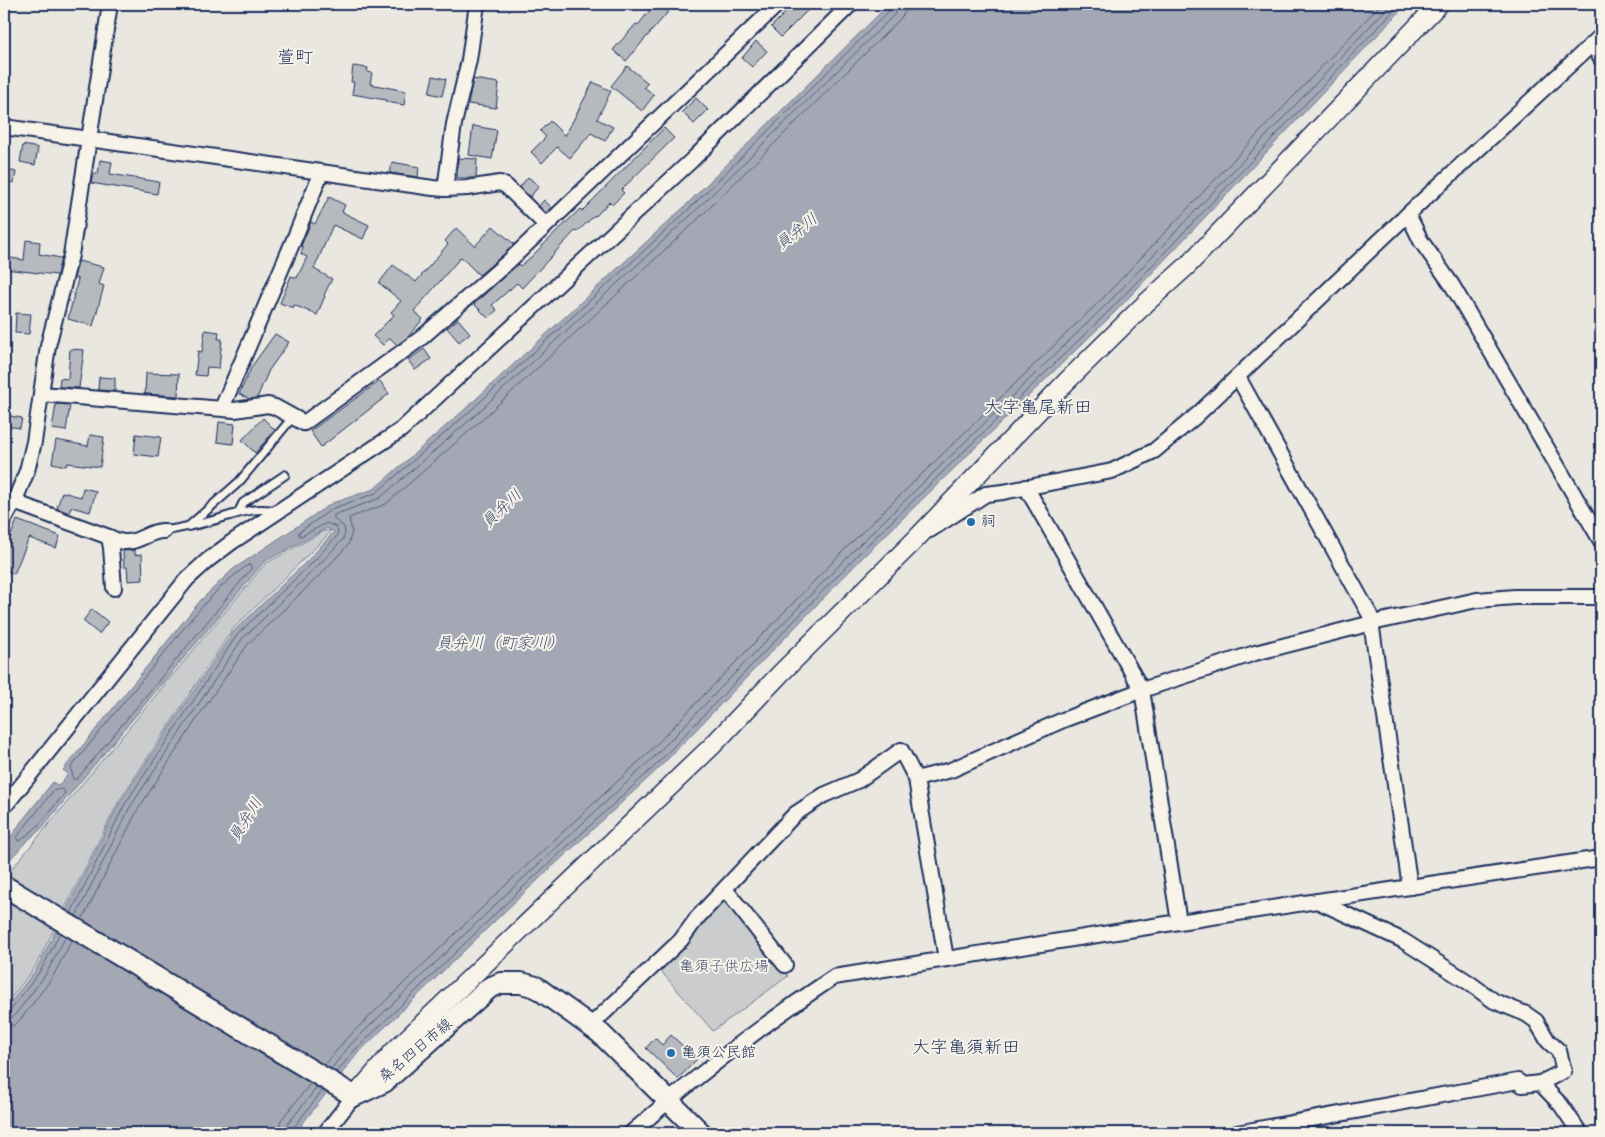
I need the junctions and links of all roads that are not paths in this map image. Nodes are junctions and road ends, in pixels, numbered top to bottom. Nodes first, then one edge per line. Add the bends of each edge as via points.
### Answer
1 (110, 4) edge
2 (476, 4) edge
3 (778, 4) edge
4 (851, 4) edge
5 (1439, 4) edge
6 (1597, 40) edge
7 (1601, 59) edge
8 (4, 127) edge
9 (90, 140) junction
10 (321, 173) junction
11 (445, 189) junction
12 (1408, 214) junction
13 (546, 225) junction
14 (1238, 377) junction
15 (41, 394) junction
16 (222, 408) junction
17 (292, 418) junction
18 (286, 475) dead end
19 (1026, 487) junction
20 (15, 500) junction
21 (278, 511) junction
22 (238, 513) junction
23 (5, 515) edge
24 (189, 526) junction
25 (164, 531) joint
26 (109, 537) junction
27 (1601, 541) edge
28 (913, 542) junction
29 (114, 588) dead end
30 (1601, 597) edge
31 (1372, 623) junction
32 (1142, 690) junction
33 (916, 779) junction
34 (4, 807) edge
35 (1601, 858) edge
36 (4, 886) edge
37 (1410, 887) junction
38 (725, 889) junction
39 (1317, 901) junction
40 (1179, 922) junction
41 (946, 959) junction
42 (785, 965) dead end
43 (591, 1025) junction
44 (1540, 1083) junction
45 (346, 1091) junction
46 (669, 1100) junction
47 (325, 1133) edge
48 (631, 1133) edge
49 (701, 1133) edge
50 (1237, 1133) edge
51 (1580, 1133) edge

1 - 9 street
2 - 11 street
3 - 13 street
4 - 21 street via 692,160 401,430
5 - 28 street via 1187,266 1066,382
6 - 7 street
6 - 12 street
8 - 9 street
9 - 10 street
9 - 15 street via 70,263 48,346
10 - 11 street
10 - 16 street
11 - 13 street via 500,183
12 - 14 street
12 - 27 street via 1421,241 1452,285
13 - 17 street via 420,339 304,424
14 - 19 street via 1154,451 1139,459 1112,471
14 - 31 street
15 - 16 street
15 - 20 street via 27,471
16 - 17 street via 235,410 268,405
17 - 24 lane via 239,482
18 - 22 lane via 243,502
19 - 28 street via 986,494
19 - 32 street
20 - 23 street
20 - 26 street
21 - 22 lane
21 - 34 street via 208,560 188,579
22 - 24 lane
24 - 25 lane
25 - 26 street via 158,530 141,539 124,542
26 - 29 street
28 - 45 street via 712,746 394,1051
30 - 31 street via 1478,600
31 - 32 street via 1255,653
31 - 37 street
32 - 33 street via 1063,720 951,770
32 - 40 street
33 - 38 street via 901,750 859,780 824,795 795,814
33 - 41 street
35 - 37 street
36 - 45 main road
37 - 39 street
38 - 42 street
38 - 43 street via 681,940
39 - 40 street
39 - 44 street via 1402,940 1494,1001 1536,1021 1548,1041 1559,1051 1564,1070
40 - 41 street
41 - 46 street via 834,977
43 - 45 main road, 桑名四日市線 via 536,987 501,983 490,988 384,1082
43 - 46 main road, 桑名四日市線
44 - 50 street via 1522,1085 1518,1081
44 - 51 street
45 - 47 street
46 - 48 street
46 - 49 main road, 桑名四日市線

